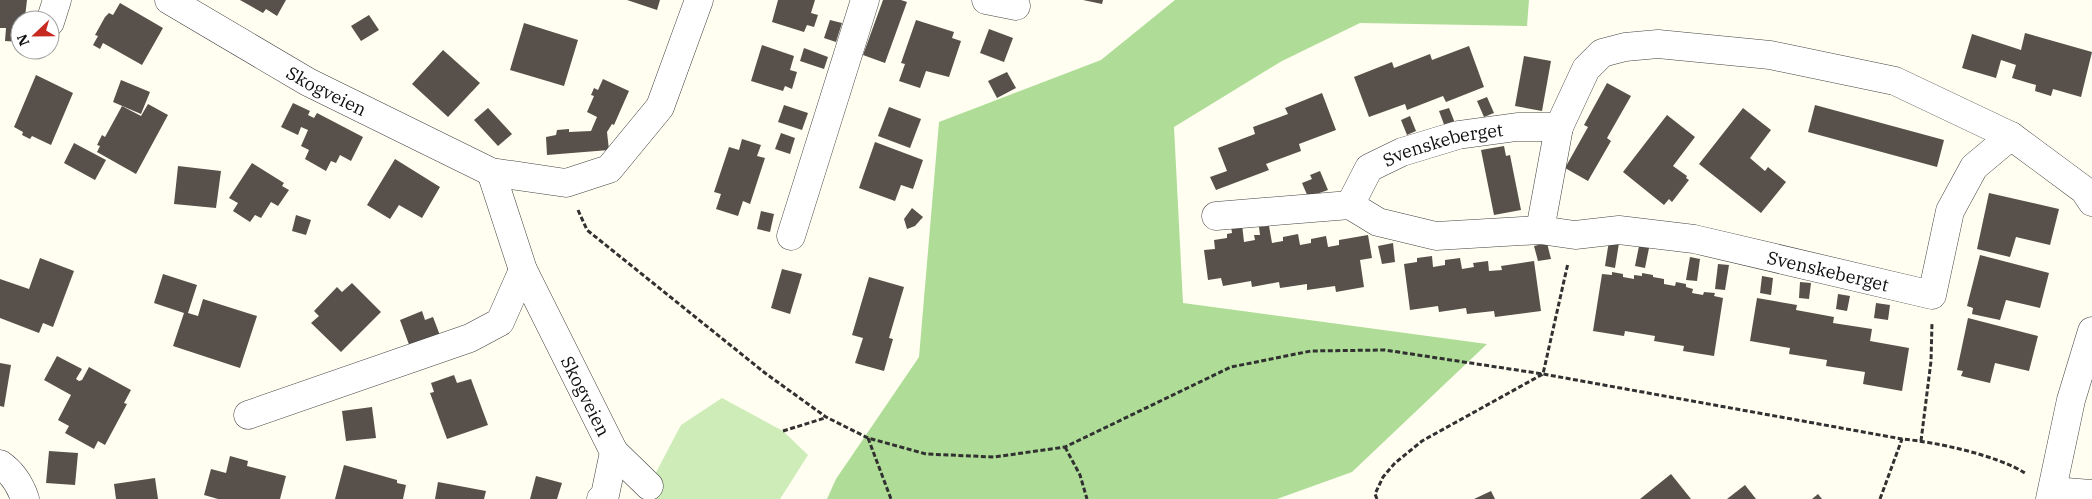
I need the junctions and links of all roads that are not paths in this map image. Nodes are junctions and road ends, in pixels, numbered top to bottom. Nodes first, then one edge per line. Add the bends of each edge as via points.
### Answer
1 (169, 0) edge
2 (700, 0) edge
3 (865, 0) edge
4 (986, 0) edge
5 (1016, 6) dead end
6 (1559, 127) junction
7 (2011, 136) junction
8 (491, 172) junction
9 (2092, 202) edge
10 (1350, 204) junction
11 (1216, 216) dead end
12 (1540, 230) junction
13 (791, 236) dead end
14 (523, 270) junction
15 (2092, 331) edge
16 (248, 415) dead end
17 (614, 452) junction
18 (0, 464) edge
19 (649, 486) dead end
20 (2092, 494) edge
21 (2052, 495) edge
22 (25, 499) edge
23 (601, 499) edge

1 - 8 street, Skogveien via 308,82
2 - 8 street, Skogveien via 660,107 609,169 566,183
3 - 13 street
4 - 5 street
6 - 7 street via 1586,70 1602,53 1658,44 1770,55 1895,81
6 - 10 street, Svenskeberget via 1517,127 1458,136 1402,152 1369,168
6 - 12 street
7 - 9 street via 2084,190
7 - 12 street, Svenskeberget via 1974,167 1950,211 1932,295 1694,239 1619,230 1574,235
8 - 14 street, Skogveien
10 - 11 street
10 - 12 street, Svenskeberget via 1378,222 1436,236
14 - 16 street via 500,322 470,338
14 - 17 street, Skogveien
15 - 21 street via 2072,400
17 - 19 street
17 - 23 street, Skogveien via 605,495
18 - 22 street via 20,485
20 - 21 street

